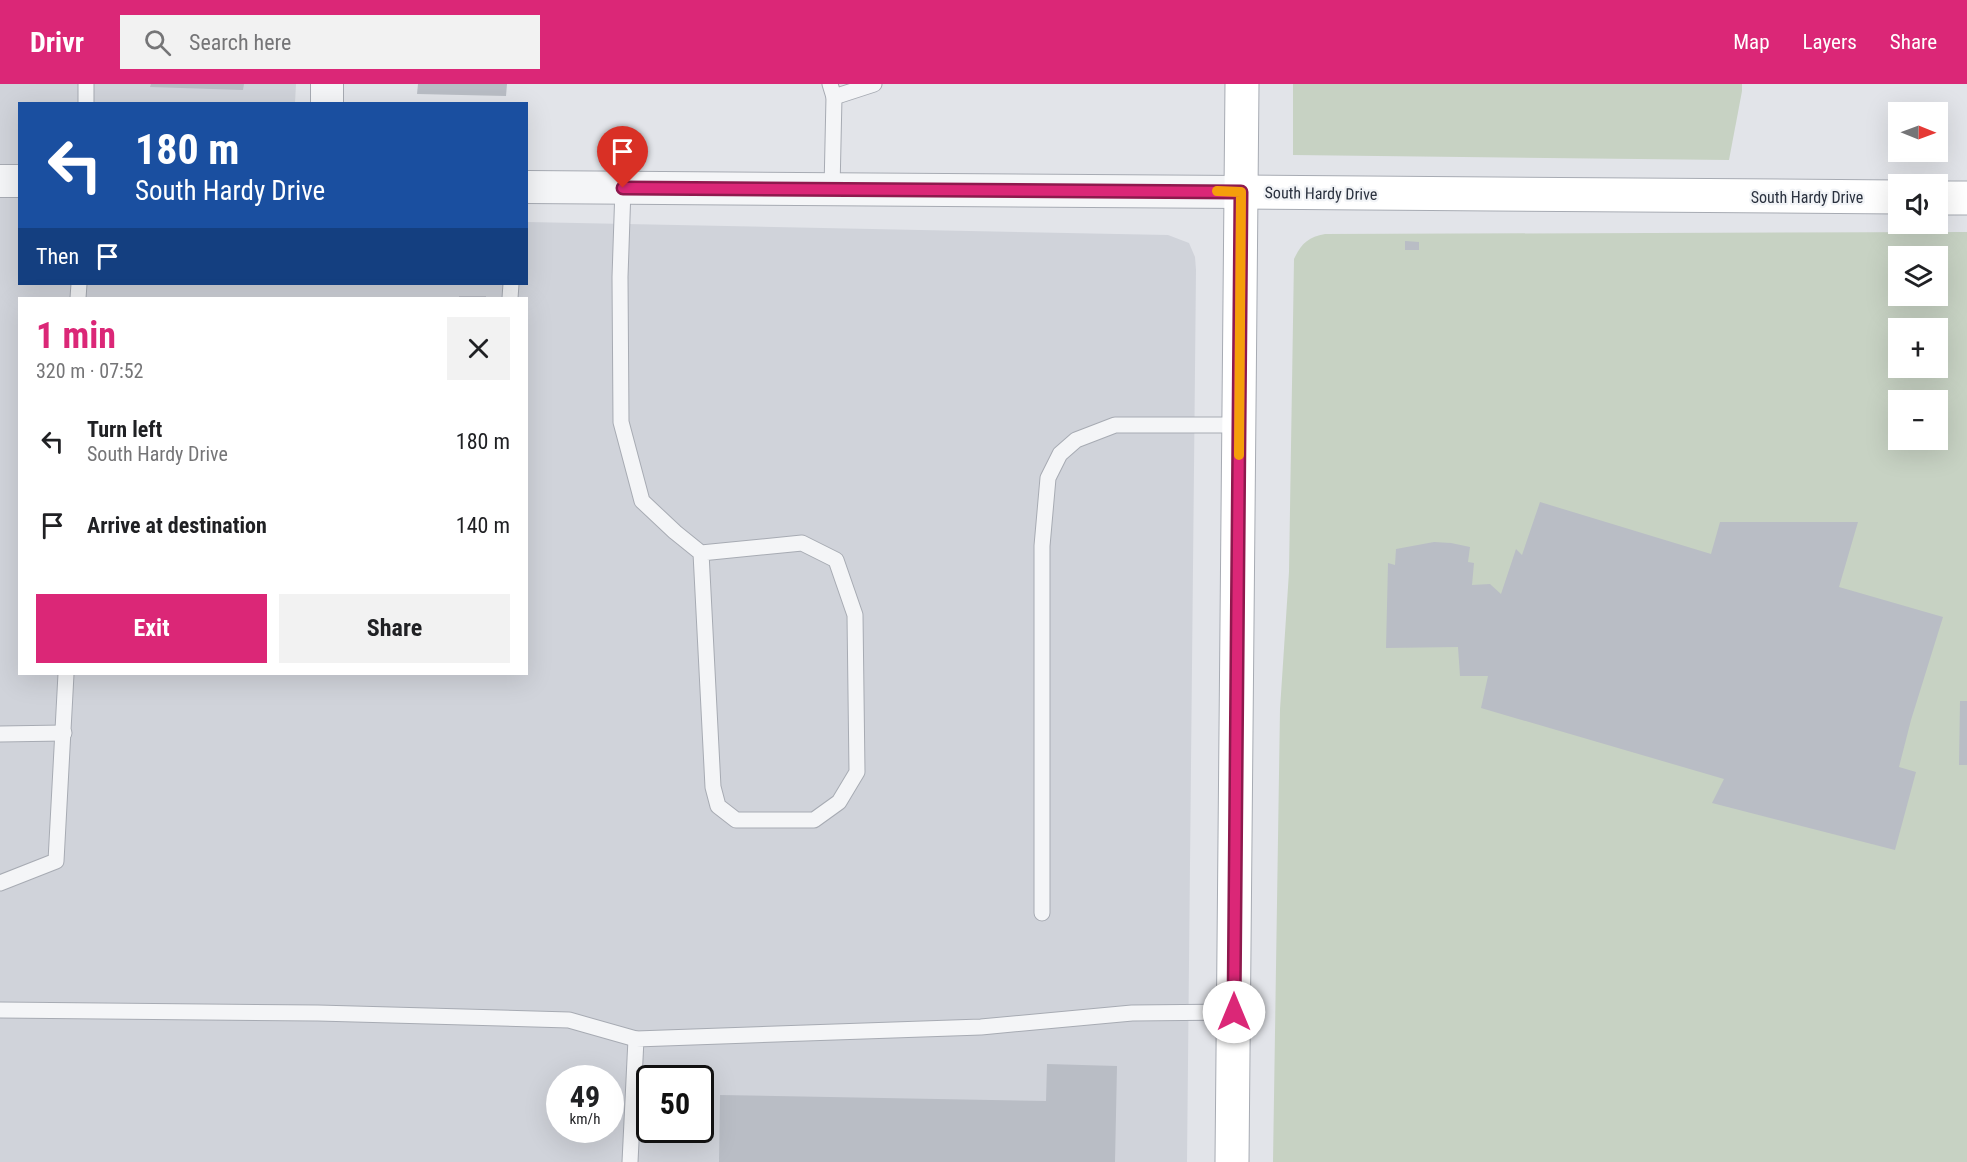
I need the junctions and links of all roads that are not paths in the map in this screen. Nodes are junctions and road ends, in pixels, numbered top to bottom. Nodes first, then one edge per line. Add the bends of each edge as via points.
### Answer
1 (86, 84) edge
2 (327, 84) edge
3 (874, 84) edge
4 (1242, 84) edge
5 (832, 91) edge
6 (86, 102) edge
7 (327, 102) edge
8 (0, 181) edge
9 (18, 181) edge
10 (528, 187) edge
11 (623, 188) junction
12 (832, 189) junction
13 (1241, 192) junction
14 (1888, 198) edge
15 (1948, 198) edge
16 (1967, 198) edge
17 (1239, 425) junction
18 (701, 553) junction
19 (66, 675) edge
20 (64, 733) junction
21 (0, 734) edge
22 (0, 883) edge
23 (1042, 913) dead end
24 (0, 1010) edge
25 (1234, 1012) junction
26 (636, 1039) junction
27 (630, 1162) edge
28 (1232, 1162) edge

1 - 6 lane
2 - 7 street
3 - 5 lane
4 - 13 main road
5 - 12 lane
8 - 9 street
10 - 11 street, South Hardy Drive
11 - 12 street, South Hardy Drive
11 - 18 lane via 621,422 642,501
12 - 13 street, South Hardy Drive
13 - 14 main road, South Hardy Drive
13 - 17 main road
15 - 16 main road
17 - 23 lane via 1115,426 1076,440 1060,453 1047,478 1042,546
17 - 25 main road
18 - 18 lane via 712,787 718,806 736,820 814,820 839,802 856,772 855,615 836,560 802,543
19 - 20 lane
20 - 21 lane
20 - 22 lane via 56,861
24 - 26 lane via 569,1020
25 - 26 lane via 1132,1013 981,1027
25 - 28 main road
26 - 27 lane

